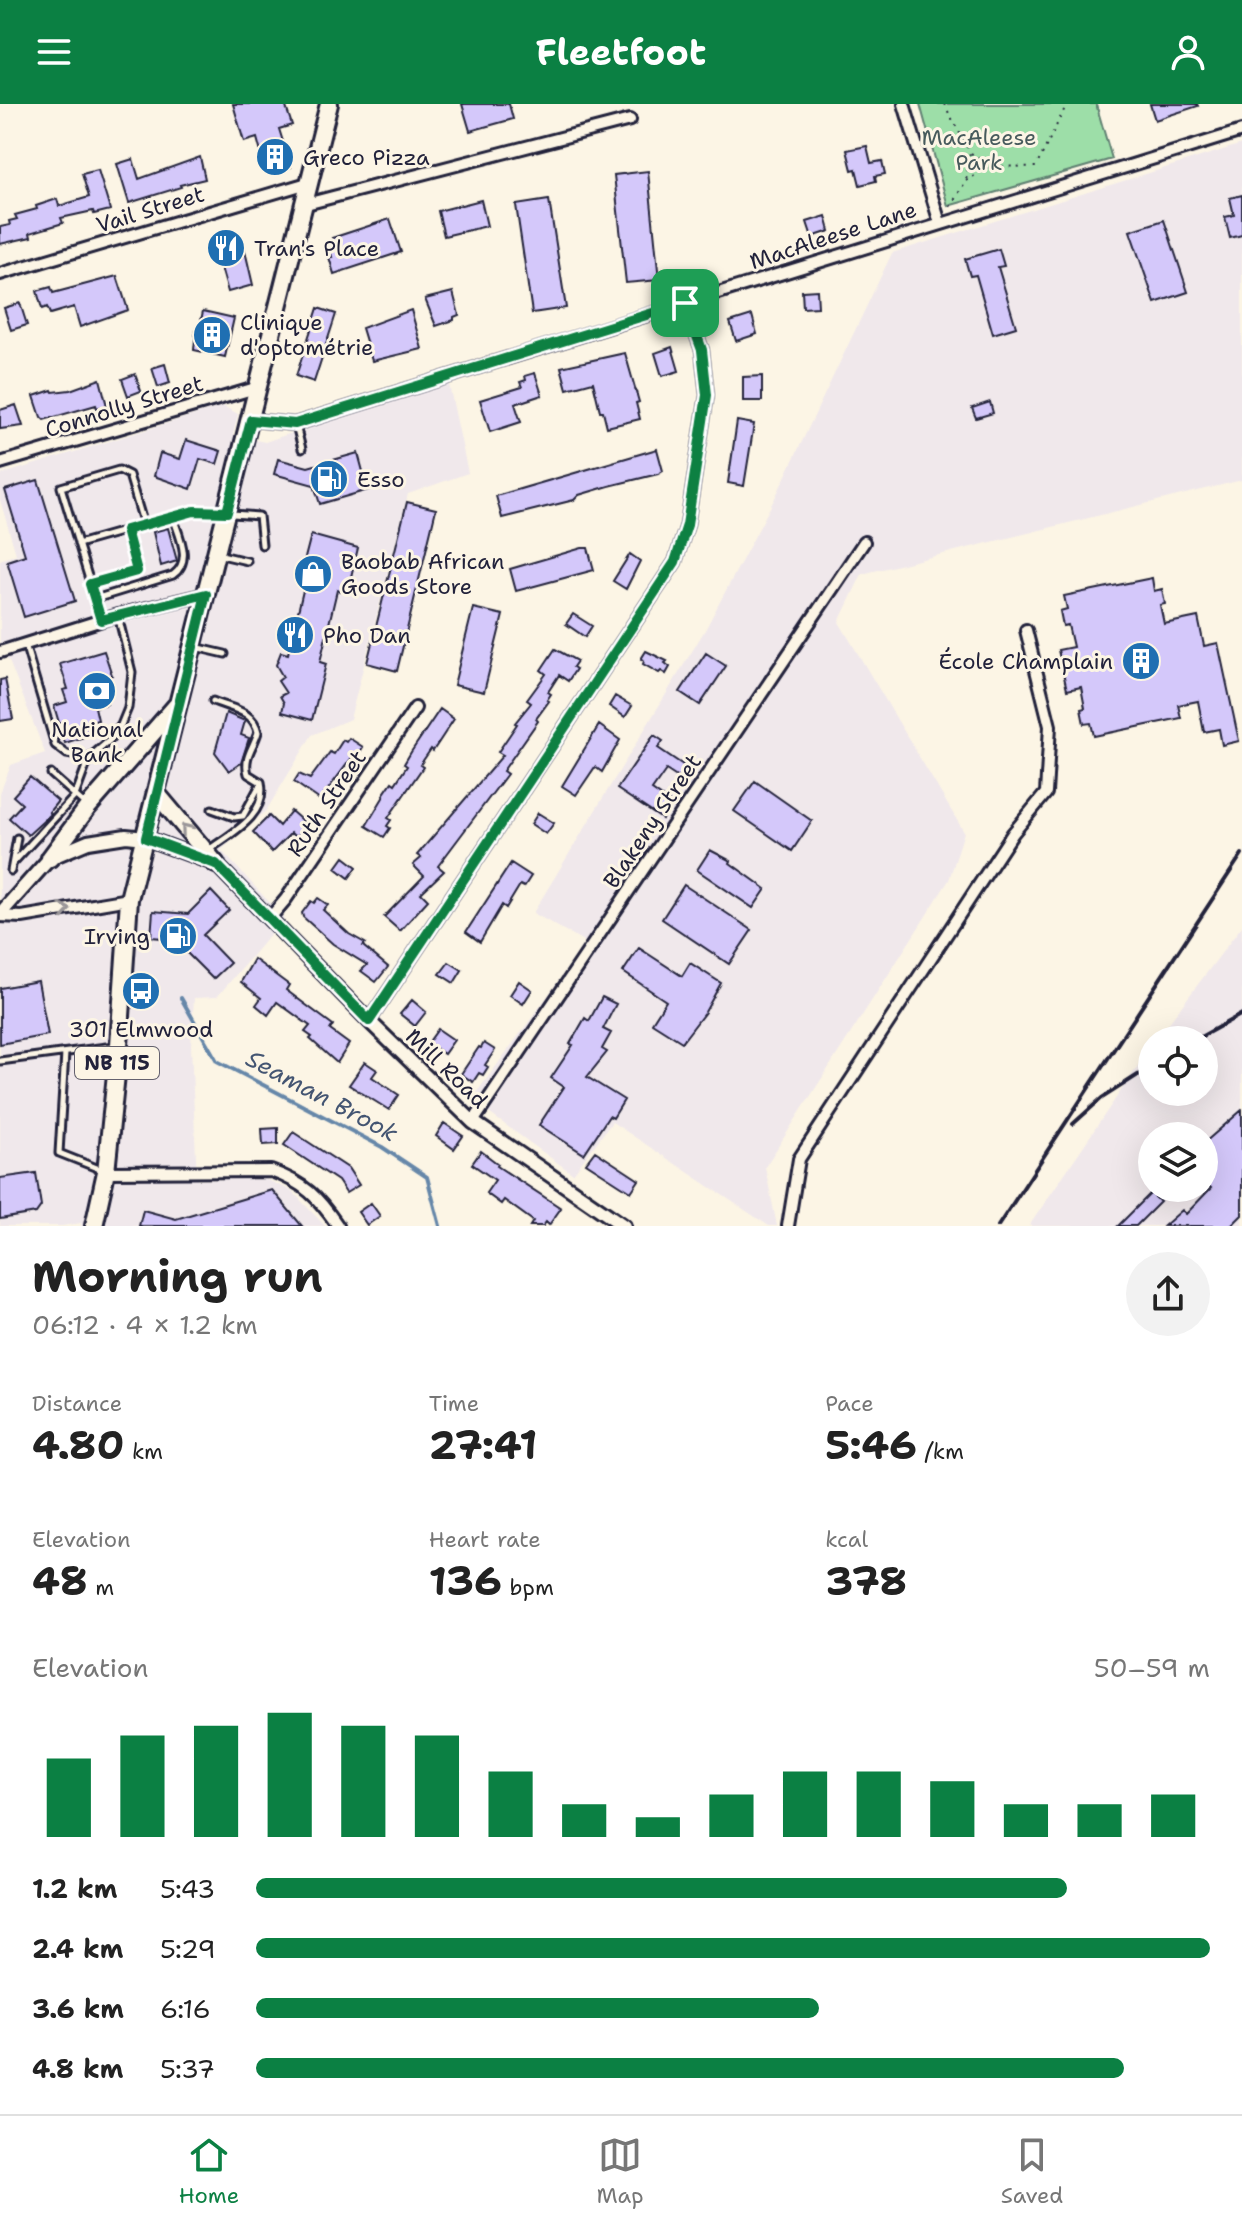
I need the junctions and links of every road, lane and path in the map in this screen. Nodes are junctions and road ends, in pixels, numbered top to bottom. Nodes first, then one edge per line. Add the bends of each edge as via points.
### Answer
1 (329, 104) edge
2 (904, 104) edge
3 (944, 104) edge
4 (1067, 104) edge
5 (630, 120) dead end
6 (1242, 131) edge
7 (970, 152) junction
8 (990, 166) junction
9 (966, 181) junction
10 (311, 182) junction
11 (306, 204) junction
12 (952, 219) junction
13 (940, 223) junction
14 (0, 274) edge
15 (685, 303) junction
16 (260, 386) junction
17 (251, 420) junction
18 (295, 424) junction
19 (302, 449) dead end
20 (0, 463) edge
21 (227, 512) junction
22 (173, 517) junction
23 (144, 525) junction
24 (126, 530) junction
25 (864, 542) dead end
26 (78, 544) junction
27 (262, 545) dead end
28 (217, 554) junction
29 (247, 561) dead end
30 (90, 584) junction
31 (206, 594) junction
32 (95, 599) junction
33 (118, 615) junction
34 (101, 620) junction
35 (1026, 630) dead end
36 (25, 644) junction
37 (193, 646) junction
38 (0, 652) edge
39 (225, 654) dead end
40 (179, 701) junction
41 (213, 701) dead end
42 (415, 708) dead end
43 (89, 758) junction
44 (51, 774) dead end
45 (261, 782) junction
46 (157, 794) junction
47 (82, 801) junction
48 (212, 809) dead end
49 (17, 838) dead end
50 (146, 838) junction
51 (50, 858) junction
52 (211, 858) junction
53 (13, 863) junction
54 (11, 871) dead end
55 (129, 899) junction
56 (0, 915) edge
57 (269, 919) junction
58 (369, 1021) junction
59 (119, 1045) junction
60 (65, 1053) junction
61 (0, 1061) edge
62 (473, 1122) junction
63 (106, 1172) junction
64 (94, 1226) edge
65 (338, 1226) edge
66 (624, 1226) edge
67 (788, 1226) edge

1 - 10 main road, NB 115
2 - 13 street
3 - 7 path
4 - 8 path via 1036,167
5 - 11 street
6 - 12 street, MacAleese Lane
7 - 8 path
7 - 9 path
8 - 9 path
9 - 12 path via 949,209
10 - 11 main road, NB 115
10 - 14 street, Vail Street
11 - 16 main road, NB 115
12 - 13 street, MacAleese Lane
13 - 15 street, MacAleese Lane
15 - 18 street, MacAleese Lane
15 - 58 street via 702,350 707,395 687,525 675,562
16 - 17 main road, NB 115
16 - 20 street, Connolly Street
17 - 18 street, MacAleese Lane
17 - 21 main road, NB 115
18 - 19 lane
21 - 22 lane via 194,511
21 - 27 lane via 259,516
21 - 28 main road, NB 115
22 - 23 lane
22 - 32 lane via 184,549 179,571
23 - 24 lane
23 - 26 lane via 129,475 119,470 61,487
24 - 26 lane
24 - 30 lane via 137,571
25 - 62 street, Blakeny Street
26 - 30 lane
28 - 29 lane
28 - 31 main road, NB 115
30 - 32 lane
31 - 33 street
31 - 37 main road, NB 115
32 - 34 lane
33 - 34 street
33 - 43 lane via 132,689 121,725
34 - 36 street
35 - 67 street via 1050,726 1046,793 1013,833 799,1159
36 - 38 street
36 - 43 lane via 55,745 67,754
37 - 39 lane
37 - 40 main road, NB 115
40 - 46 main road, NB 115
40 - 47 main road
41 - 45 lane via 246,713 257,724 245,767
42 - 57 street, Ruth Street
43 - 47 lane
44 - 47 lane
45 - 48 lane via 243,816
45 - 52 lane via 263,793 253,815
46 - 50 main road, NB 115
52 -> 46 main road
47 - 51 main road
47 - 53 lane
49 - 53 lane
50 - 51 street via 88,842
50 - 52 street, Mill Road
50 - 55 main road, NB 115
51 - 56 street
52 - 57 street, Mill Road
53 - 54 lane
56 -> 55 street via 22,917
55 - 59 main road, NB 115
57 - 58 street, Mill Road
58 - 62 street, Mill Road
59 - 60 lane
59 - 63 main road, NB 115
60 - 61 lane
60 - 63 lane via 59,1153
62 - 66 street, Mill Road
63 - 64 main road, NB 115
63 - 65 street via 271,1171 292,1178 317,1197

